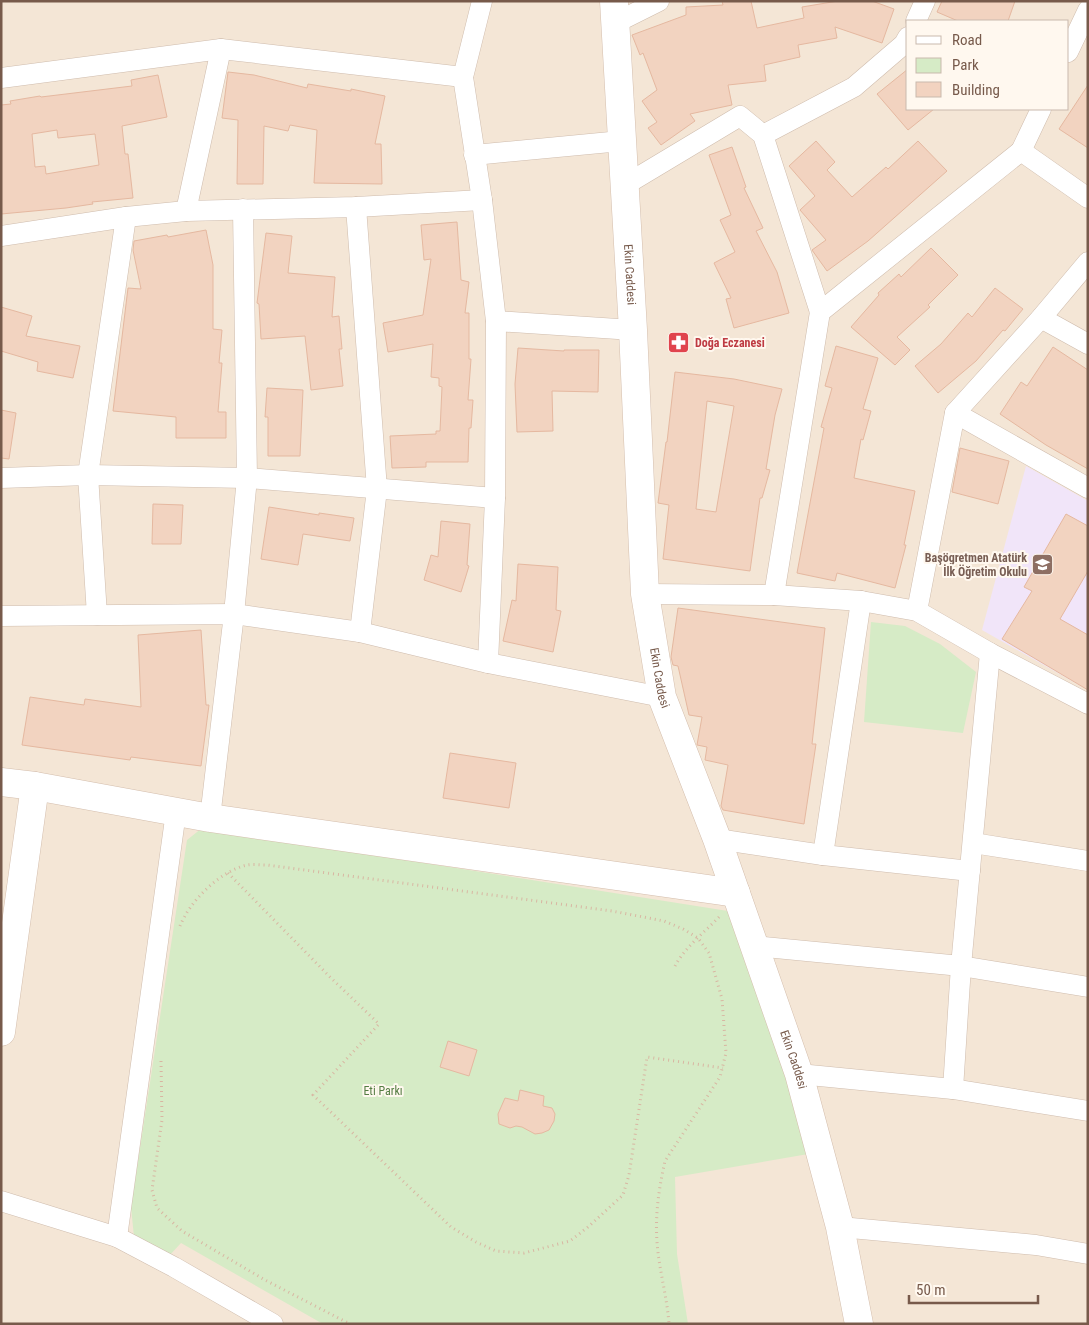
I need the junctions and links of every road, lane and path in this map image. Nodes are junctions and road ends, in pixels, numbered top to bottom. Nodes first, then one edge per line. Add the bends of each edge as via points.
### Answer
1 (482, 1) edge
2 (659, 1) edge
3 (925, 1) edge
4 (1088, 10) edge
5 (615, 12) edge
6 (916, 20) edge
7 (906, 40) edge
8 (221, 49) junction
9 (1069, 50) edge
10 (463, 77) junction
11 (1, 78) edge
12 (1040, 110) edge
13 (763, 135) junction
14 (621, 141) junction
15 (1020, 151) junction
16 (474, 155) junction
17 (625, 185) junction
18 (1088, 198) edge
19 (482, 200) junction
20 (356, 207) junction
21 (243, 209) junction
22 (186, 210) junction
23 (126, 217) junction
24 (1, 236) edge
25 (1088, 262) edge
26 (820, 312) junction
27 (1041, 318) junction
28 (496, 321) junction
29 (633, 330) junction
30 (1088, 344) edge
31 (955, 413) junction
32 (88, 475) junction
33 (1, 478) edge
34 (247, 478) junction
35 (1088, 488) edge
36 (378, 489) junction
37 (496, 498) junction
38 (645, 594) junction
39 (774, 595) junction
40 (861, 600) junction
41 (917, 611) junction
42 (234, 614) junction
43 (97, 615) junction
44 (1, 616) edge
45 (360, 632) junction
46 (990, 653) junction
47 (488, 663) junction
48 (662, 697) junction
49 (1088, 704) edge
50 (1, 782) edge
51 (35, 786) junction
52 (176, 812) junction
53 (210, 818) junction
54 (718, 839) junction
55 (973, 843) junction
56 (823, 855) junction
57 (1088, 861) edge
58 (970, 871) junction
59 (228, 873) junction
60 (737, 896) junction
61 (178, 934) dead end
62 (698, 938) junction
63 (8, 939) edge
64 (755, 946) junction
65 (675, 966) dead end
66 (961, 966) junction
67 (1088, 987) edge
68 (1, 1032) edge
69 (161, 1053) dead end
70 (723, 1068) junction
71 (800, 1074) junction
72 (953, 1089) junction
73 (1088, 1111) edge
74 (1, 1200) edge
75 (840, 1227) junction
76 (117, 1237) junction
77 (1088, 1254) edge
78 (273, 1324) edge
79 (350, 1324) edge
80 (669, 1324) edge
81 (859, 1324) edge

1 - 10 street
2 - 5 street
3 - 6 street
4 - 9 street
5 - 14 street, Ekin Caddesi
7 - 13 street via 854,87
8 - 10 street
8 - 11 street
8 - 22 street
10 - 16 street
12 - 15 street
13 - 17 street via 740,116
13 - 26 street
14 - 16 street
14 - 17 street, Ekin Caddesi
15 - 18 street
15 - 26 street
16 - 19 street
17 - 29 street, Ekin Caddesi
19 - 20 street
19 - 28 street
20 - 21 street
20 - 36 street
21 - 22 street
21 - 34 street
22 - 23 street
23 - 24 street
23 - 32 street
25 - 27 street
26 - 39 street
27 - 30 street
27 - 31 street
28 - 29 street
28 - 37 street
29 - 38 street, Ekin Caddesi
31 - 35 street
31 - 41 street
32 - 33 street
32 - 34 street
32 - 43 street
34 - 36 street
34 - 42 street
36 - 37 street
36 - 45 street
37 - 47 street
38 - 39 street
38 - 48 street, Ekin Caddesi
39 - 40 street
40 - 41 street
40 - 56 street
41 - 46 street
42 - 43 street
42 - 45 street
42 - 53 street
43 - 44 street
45 - 47 street
46 - 49 street
46 - 55 street
47 - 48 street
48 - 54 street, Ekin Caddesi
50 - 51 street
51 - 52 street
51 - 63 street
52 - 53 street
52 - 76 street
53 - 60 street
54 - 56 street
54 - 60 street, Ekin Caddesi
55 - 57 street
55 - 58 street
56 - 58 street
58 - 66 street
59 - 61 path via 210,886 184,916
59 - 62 path via 248,865 267,865 612,911 664,920
59 - 70 path via 378,1024 313,1095 451,1227 496,1251 524,1253 570,1241 622,1195 629,1175 648,1057
60 - 62 path
60 - 64 street, Ekin Caddesi
62 - 65 path
62 - 70 path via 709,953 722,999 726,1053
63 - 68 street
64 - 66 street
64 - 71 street, Ekin Caddesi
66 - 67 street
66 - 72 street
69 - 79 path via 162,1120 152,1190 157,1208 190,1236
70 - 80 path via 665,1161 661,1176 656,1210 657,1243
71 - 72 street
71 - 75 street, Ekin Caddesi
72 - 73 street
74 - 76 street
75 - 77 street via 1036,1245
75 - 81 street, Ekin Caddesi
76 - 78 street

